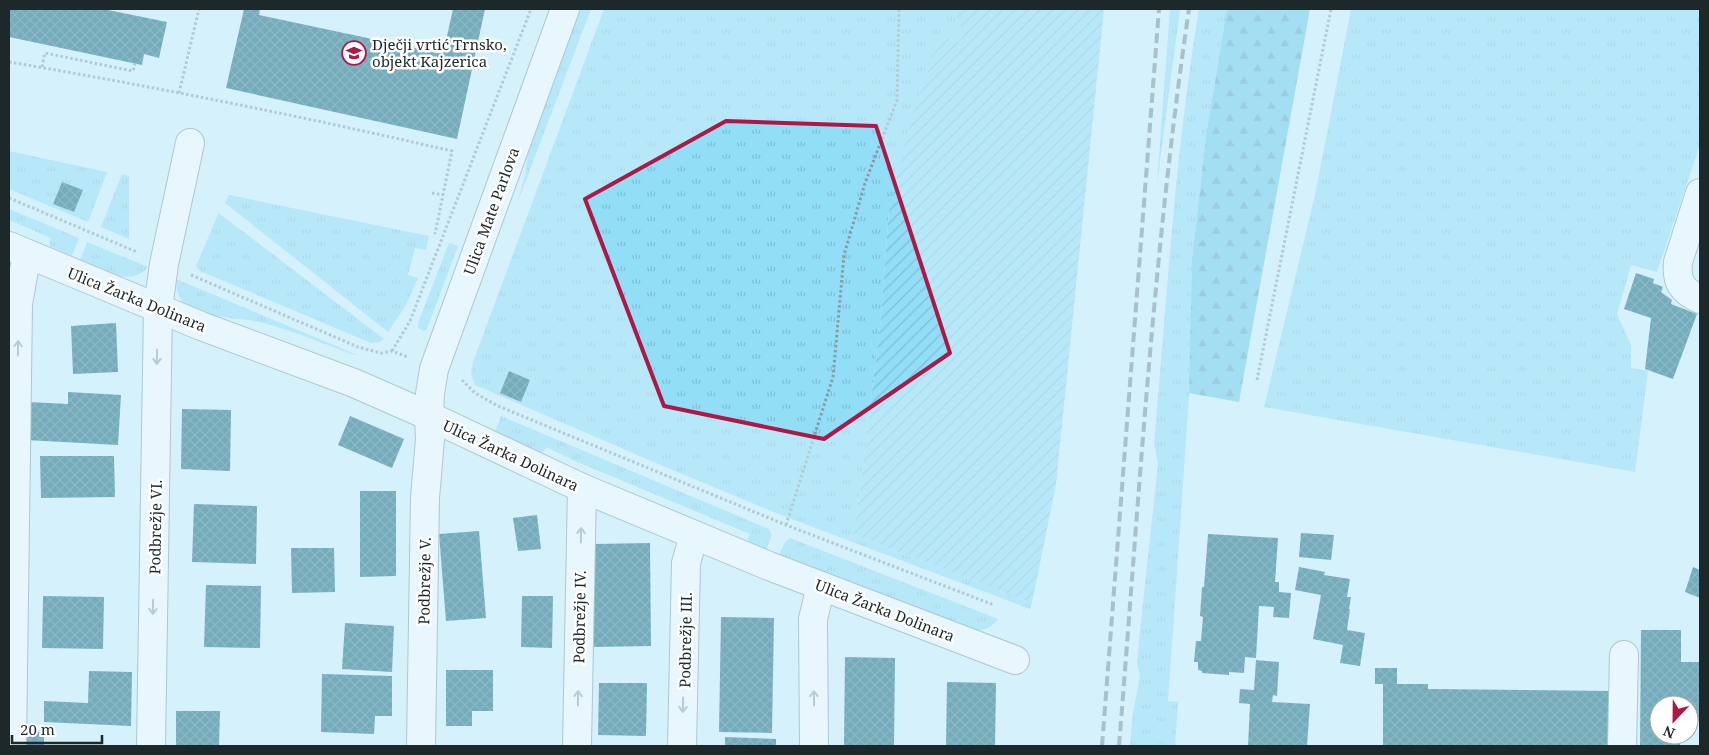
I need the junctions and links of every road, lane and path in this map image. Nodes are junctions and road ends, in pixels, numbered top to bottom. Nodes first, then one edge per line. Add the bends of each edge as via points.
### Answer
1 (199, 9) edge
2 (531, 9) edge
3 (565, 9) edge
4 (900, 9) edge
5 (1331, 9) edge
6 (9, 62) edge
7 (135, 63) dead end
8 (42, 67) junction
9 (179, 93) junction
10 (190, 143) dead end
11 (432, 193) dead end
12 (1700, 193) edge
13 (443, 195) junction
14 (9, 198) edge
15 (435, 234) dead end
16 (19, 250) edge
17 (139, 253) dead end
18 (183, 272) dead end
19 (1700, 299) edge
20 (158, 308) junction
21 (392, 351) junction
22 (405, 356) dead end
23 (461, 380) dead end
24 (1257, 380) dead end
25 (428, 416) junction
26 (582, 488) junction
27 (786, 525) junction
28 (694, 535) junction
29 (821, 586) junction
30 (994, 605) dead end
31 (1624, 655) dead end
32 (1015, 660) dead end
33 (12, 746) edge
34 (152, 746) edge
35 (421, 746) edge
36 (577, 746) edge
37 (682, 746) edge
38 (814, 746) edge
39 (1622, 746) edge

1 - 9 path
2 - 21 path via 410,321
3 - 25 street, Ulica Mate Parlova via 434,369
4 - 27 path via 897,100 865,183 844,255 833,377
5 - 24 path
6 - 8 path
7 - 8 path via 133,71 45,53
8 - 9 path
9 - 13 path via 452,151
10 - 20 street, Podbrežje VI.
11 - 13 path
12 - 19 street via 1676,274 1689,294
13 - 15 path
14 - 17 path
16 - 20 street, Ulica Žarka Dolinara
33 -> 16 street via 18,304 24,270
18 - 21 path via 358,347 382,353
20 - 25 street, Ulica Žarka Dolinara via 354,383
20 -> 34 street, Podbrežje VI.
21 - 22 path
23 - 27 path via 475,393 498,406
25 - 26 street, Ulica Žarka Dolinara
25 - 35 street, Podbrežje V.
26 - 28 street, Ulica Žarka Dolinara
36 -> 26 street, Podbrežje IV.
27 - 30 path
28 - 29 street, Ulica Žarka Dolinara
28 -> 37 street, Podbrežje III. via 686,563
29 - 32 street, Ulica Žarka Dolinara
38 -> 29 street via 813,619
31 - 39 street

